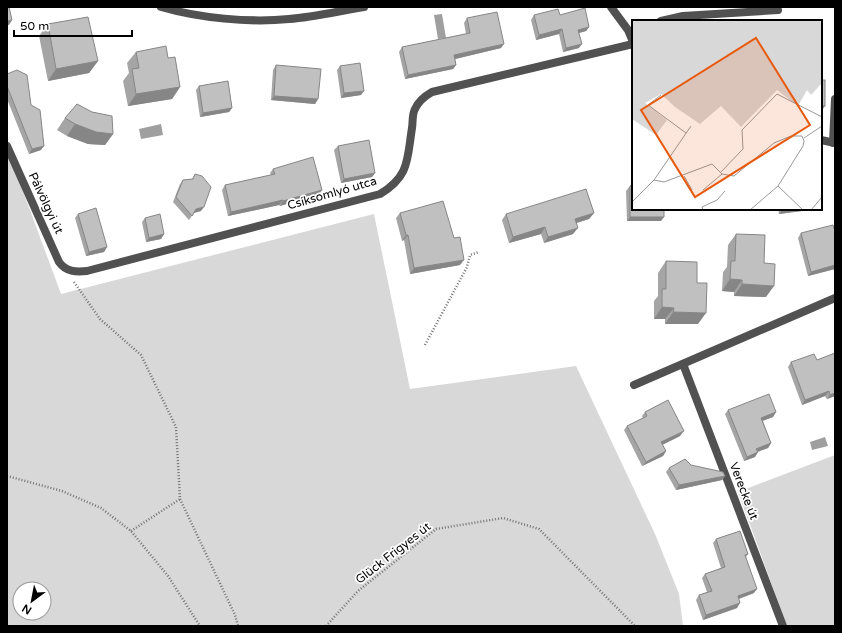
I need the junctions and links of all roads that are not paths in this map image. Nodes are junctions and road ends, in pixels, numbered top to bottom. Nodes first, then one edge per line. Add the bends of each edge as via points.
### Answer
1 (162, 7) edge
2 (364, 7) edge
3 (612, 7) edge
4 (778, 10) dead end
5 (665, 20) edge
6 (630, 30) edge
7 (632, 43) edge
8 (835, 99) edge
9 (822, 140) edge
10 (834, 143) edge
11 (7, 146) edge
12 (66, 269) joint
13 (835, 298) edge
14 (683, 364) junction
15 (634, 385) dead end
16 (782, 626) edge

1 - 2 street via 200,15 250,20 288,19
3 - 6 street
4 - 5 street via 683,16
7 - 12 street, Csíksomlyó utca via 432,92 422,98 414,110 407,160 400,178 380,194 87,271 74,272
8 - 10 street
9 - 10 street
11 - 12 street, Pálvölgyi út via 59,262
13 - 14 street
14 - 15 street
14 - 16 street, Verecke út

